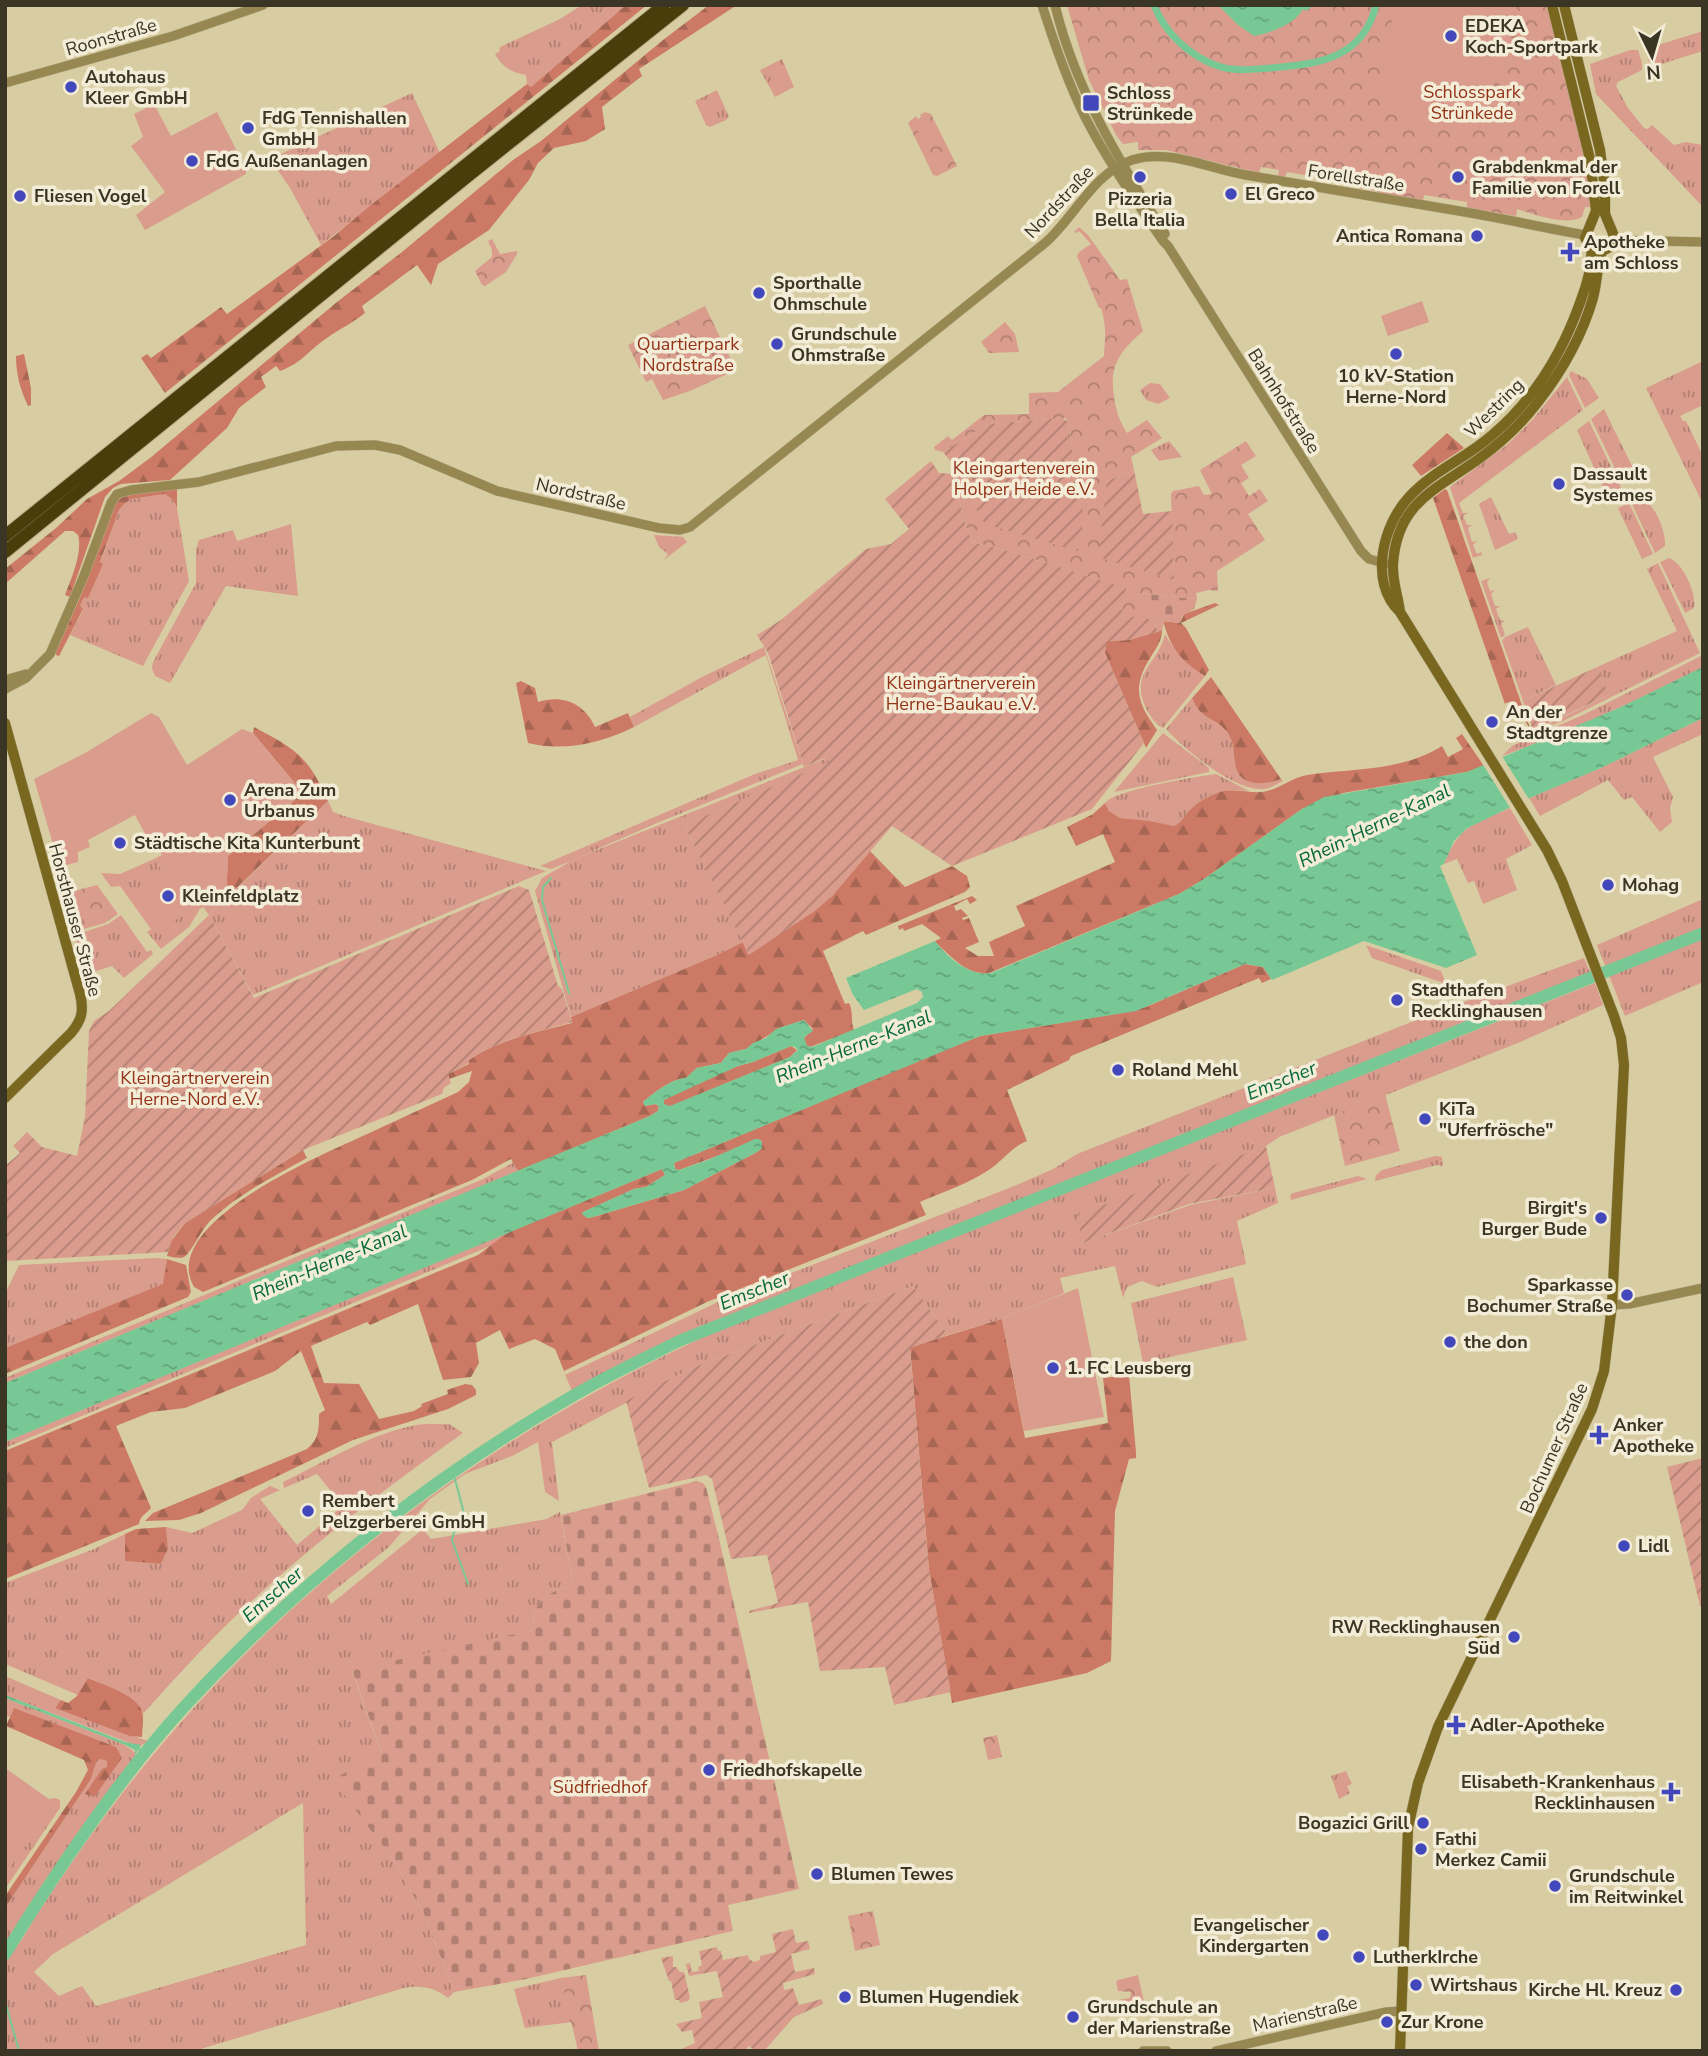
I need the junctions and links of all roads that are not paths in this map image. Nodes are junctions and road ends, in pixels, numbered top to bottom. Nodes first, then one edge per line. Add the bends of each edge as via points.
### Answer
1 (263, 5) edge
2 (664, 5) edge
3 (683, 5) edge
4 (1042, 5) edge
5 (1055, 5) edge
6 (1552, 5) edge
7 (1564, 5) edge
8 (5, 83) edge
9 (1118, 166) junction
10 (1609, 225) junction
11 (1588, 230) junction
12 (1614, 240) junction
13 (1703, 242) edge
14 (1591, 248) junction
15 (1602, 251) junction
16 (5, 536) edge
17 (5, 552) edge
18 (1388, 564) junction
19 (28, 674) junction
20 (5, 680) edge
21 (5, 689) edge
22 (5, 723) edge
23 (5, 1098) edge
24 (1703, 1288) edge
25 (1612, 1305) junction
26 (1401, 2011) junction
27 (1143, 2051) edge
28 (1167, 2051) edge
29 (1216, 2051) edge
30 (1400, 2051) edge

1 - 8 street, Roonstraße via 173,36
2 - 16 highway
3 - 17 highway
4 - 9 street, Bahnhofstraße via 1084,115
5 - 9 street, Bahnhofstraße via 1072,62
6 - 11 main road via 1590,159 1595,211
7 - 10 main road via 1600,150
9 - 11 street, Forellstraße via 1145,157 1174,158 1244,175
9 - 18 street, Bahnhofstraße via 1361,551 1369,559
9 - 19 street, Nordstraße via 1045,243 690,527 659,528 497,491 400,450 375,445 336,446 199,482 131,490 117,494 111,503 62,629 47,658
10 - 11 main road via 1600,222
10 - 12 main road
11 - 14 main road via 1586,242
12 - 13 street
12 - 15 main road
14 - 15 main road
14 - 18 main road, Westring via 1584,293 1552,364 1503,426 1409,496 1390,526
15 - 18 main road, Westring via 1588,313 1561,369 1504,438 1416,504 1404,521
18 - 25 main road, Bochumer Straße via 1400,612 1547,850 1621,1038 1624,1065
19 - 20 street
19 - 21 street, Nordstraße
22 - 23 main road, Horsthauser Straße via 83,1011 80,1023
24 - 25 street
25 - 26 main road, Bochumer Straße via 1604,1371 1592,1409 1438,1727 1418,1783 1408,1828
26 - 29 street, Marienstraße
26 - 30 main road, Bochumer Straße
27 - 28 street

